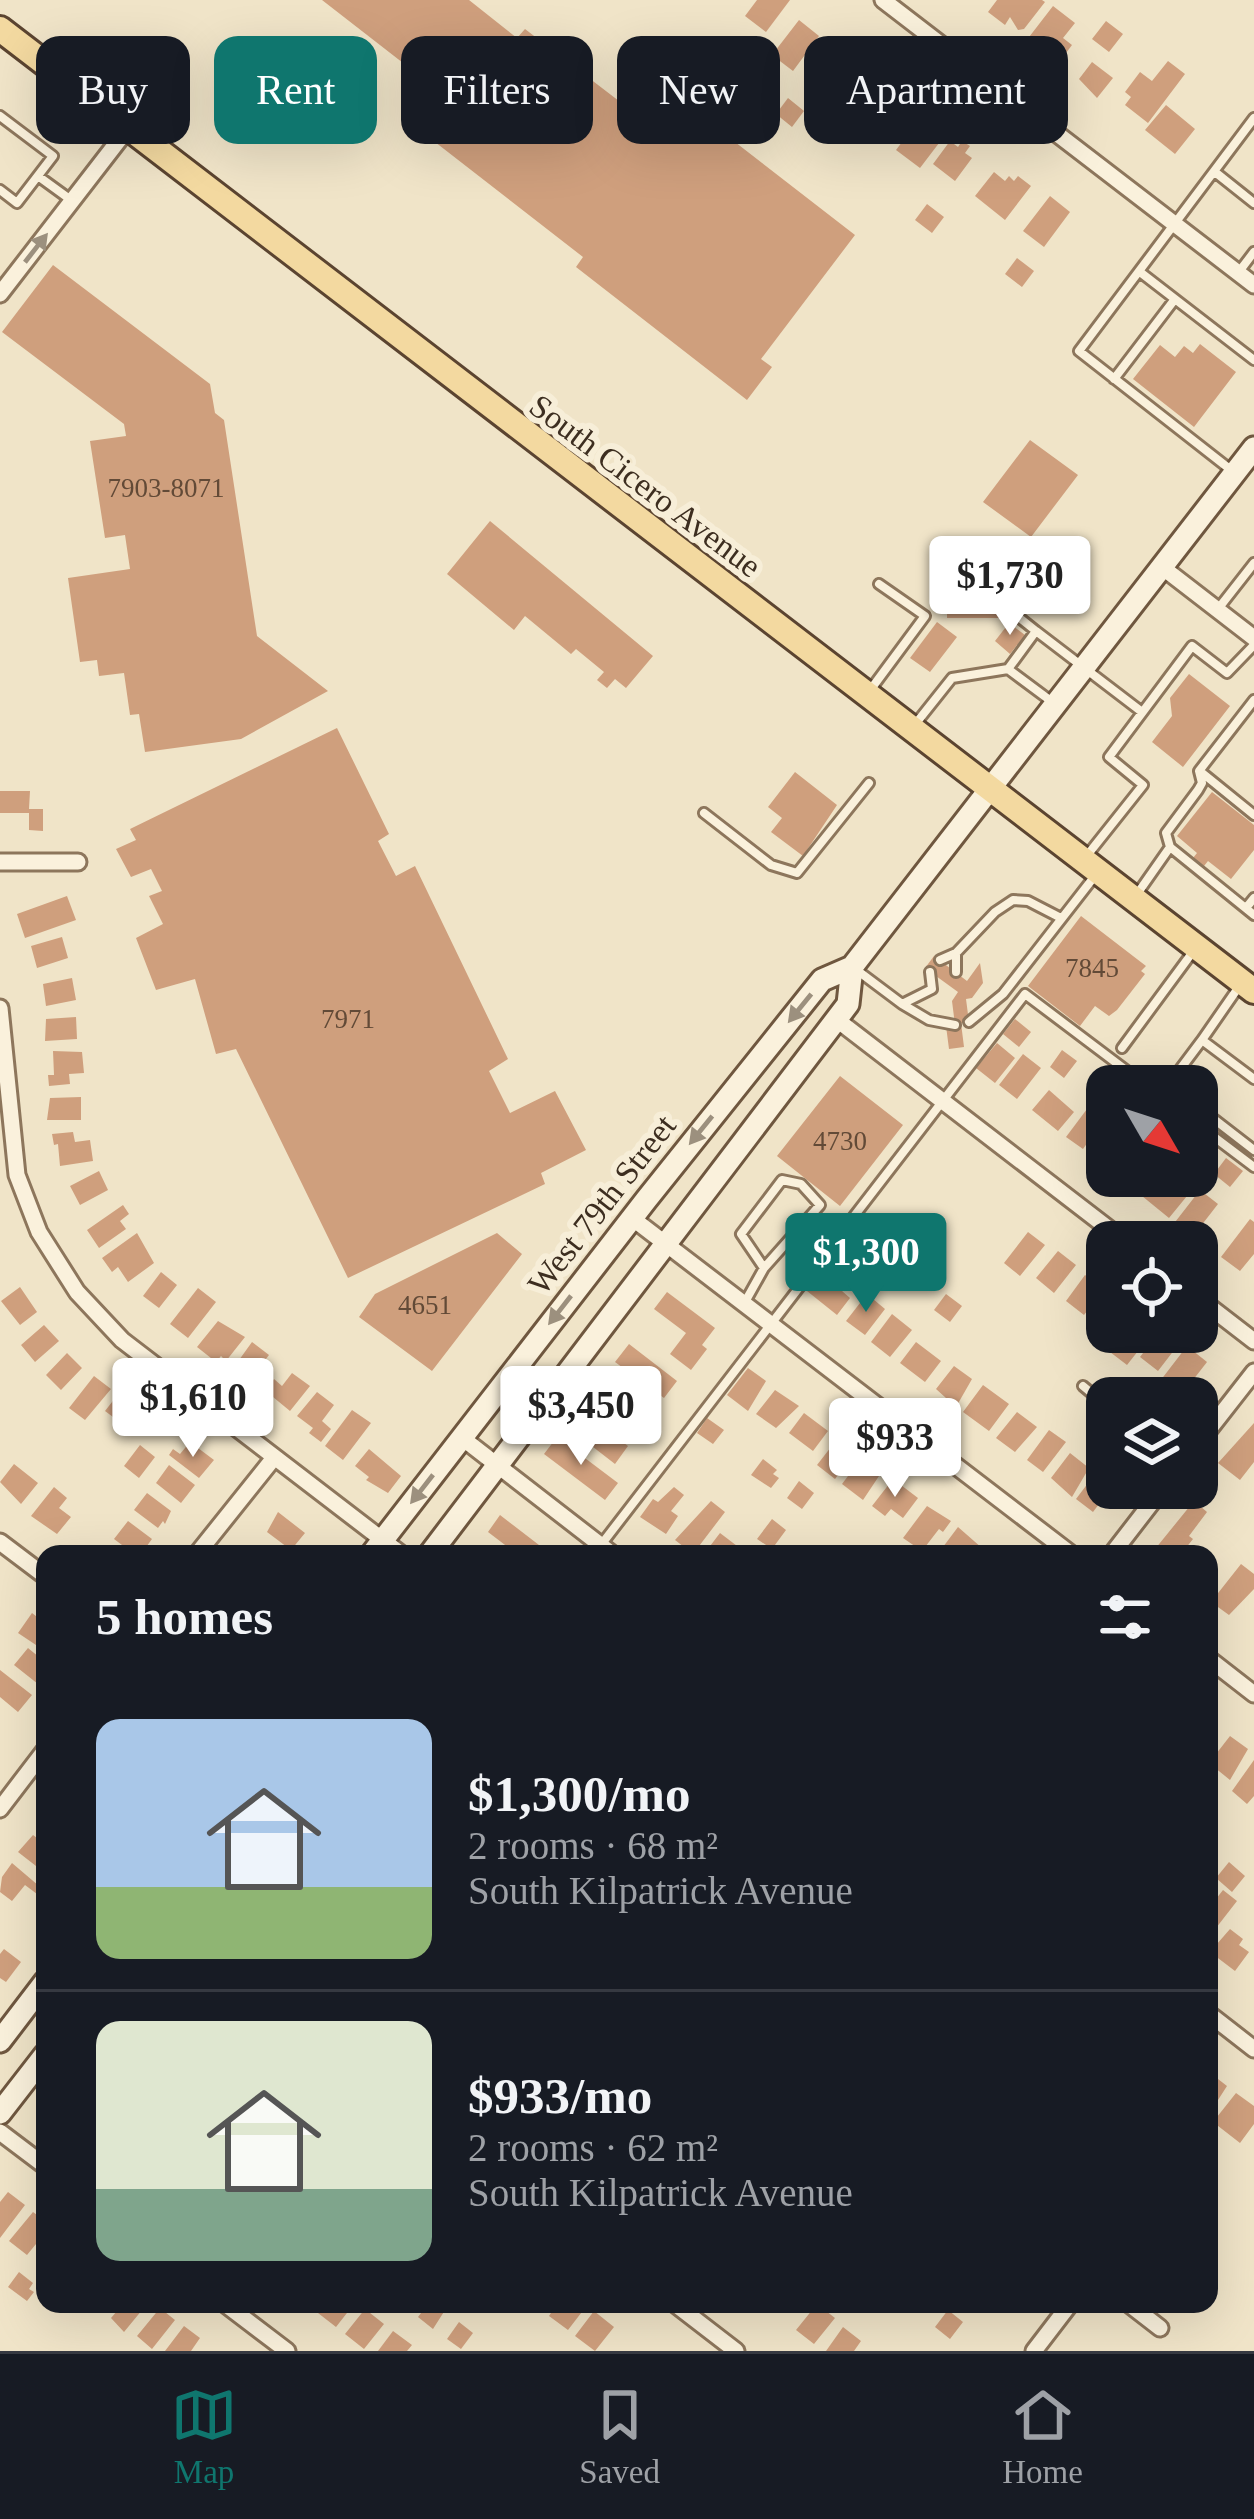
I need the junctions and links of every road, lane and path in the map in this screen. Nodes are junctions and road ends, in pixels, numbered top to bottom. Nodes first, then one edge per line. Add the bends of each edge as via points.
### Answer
1 (883, 0) edge
2 (0, 29) edge
3 (36, 56) edge
4 (0, 116) edge
5 (1254, 118) edge
6 (116, 144) edge
7 (151, 144) edge
8 (1215, 172) junction
9 (38, 176) junction
10 (0, 190) edge
11 (72, 201) junction
12 (1254, 203) edge
13 (1175, 225) junction
14 (1254, 252) edge
15 (1140, 272) junction
16 (1238, 273) junction
17 (1254, 285) edge
18 (0, 294) edge
19 (1175, 299) junction
20 (1254, 361) edge
21 (1114, 379) junction
22 (1253, 450) edge
23 (1235, 473) junction
24 (1254, 563) edge
25 (1162, 567) junction
26 (1041, 580) dead end
27 (879, 584) dead end
28 (1218, 610) junction
29 (1036, 631) junction
30 (1254, 641) edge
31 (1086, 667) junction
32 (1008, 669) junction
33 (867, 694) junction
34 (1254, 700) edge
35 (1056, 705) junction
36 (1142, 712) junction
37 (912, 728) junction
38 (1199, 771) junction
39 (868, 783) dead end
40 (992, 788) junction
41 (704, 814) dead end
42 (1254, 814) edge
43 (1170, 847) junction
44 (0, 862) edge
45 (78, 862) dead end
46 (1091, 866) junction
47 (1134, 898) junction
48 (1254, 898) edge
49 (1250, 912) edge
50 (1061, 918) junction
51 (1196, 947) junction
52 (956, 953) junction
53 (940, 960) dead end
54 (852, 967) junction
55 (931, 972) dead end
56 (956, 972) dead end
57 (1248, 982) edge
58 (947, 984) dead end
59 (932, 989) junction
60 (902, 1004) junction
61 (0, 1009) edge
62 (836, 1019) junction
63 (969, 1022) dead end
64 (955, 1025) dead end
65 (1202, 1040) junction
66 (1122, 1048) dead end
67 (1119, 1065) edge
68 (1183, 1065) edge
69 (1254, 1078) edge
70 (942, 1100) junction
71 (1218, 1122) edge
72 (1218, 1140) edge
73 (1254, 1150) edge
74 (1254, 1167) edge
75 (632, 1218) junction
76 (1099, 1221) edge
77 (665, 1244) junction
78 (764, 1268) junction
79 (744, 1304) junction
80 (1218, 1313) edge
81 (770, 1324) junction
82 (1254, 1341) edge
83 (1254, 1372) edge
84 (1083, 1387) dead end
85 (1086, 1389) edge
86 (1218, 1418) edge
87 (461, 1437) junction
88 (272, 1459) junction
89 (498, 1466) junction
90 (1147, 1509) edge
91 (0, 1542) edge
92 (204, 1545) edge
93 (375, 1545) edge
94 (379, 1545) edge
95 (437, 1545) edge
96 (595, 1545) edge
97 (606, 1545) edge
98 (1059, 1545) edge
99 (1119, 1545) edge
100 (36, 1569) edge
101 (1218, 1666) edge
102 (1254, 1694) edge
103 (36, 1762) edge
104 (0, 1809) edge
105 (36, 1994) edge
106 (1218, 2021) edge
107 (0, 2041) edge
108 (1254, 2049) edge
109 (36, 2067) edge
110 (0, 2113) edge
111 (0, 2132) edge
112 (36, 2159) edge
113 (237, 2313) edge
114 (687, 2313) edge
115 (1063, 2313) edge
116 (1141, 2313) edge
117 (1160, 2328) dead end
118 (286, 2351) edge
119 (736, 2351) edge
120 (1034, 2351) edge

1 - 13 street
2 - 3 main road, South Cicero Avenue
4 - 9 lane via 53,156
5 - 8 lane
6 - 11 street
7 - 33 main road, South Cicero Avenue
8 - 12 lane
8 - 13 lane
9 - 10 lane via 17,203
9 - 11 lane
18 -> 11 street
13 - 15 lane
13 - 16 street
14 - 16 lane
15 - 19 lane
15 - 21 lane via 1078,351
16 - 17 street
19 - 20 lane
19 - 21 lane
21 - 23 lane
22 - 23 main road, West 79th Street
23 - 25 main road, West 79th Street
24 - 28 lane
25 - 28 street
25 - 31 main road, West 79th Street
26 - 29 lane via 1016,615
27 - 33 lane via 925,616
28 - 30 street
29 - 31 lane
29 - 32 lane
30 - 36 lane via 1227,673 1192,646
31 - 35 main road, West 79th Street
31 - 36 lane
32 - 35 lane
32 - 37 lane via 952,678
33 - 37 main road, South Cicero Avenue
34 - 38 lane
35 - 40 main road, West 79th Street
36 - 46 lane via 1108,757 1143,785
37 - 40 main road, South Cicero Avenue
38 - 42 lane
38 - 43 lane via 1202,783 1166,833
39 - 41 lane via 797,873 771,865
40 - 46 main road, South Cicero Avenue
40 - 54 main road, West 79th Street
43 - 47 lane
43 - 49 lane
44 - 45 street
46 - 47 main road, South Cicero Avenue
46 - 50 lane
47 - 51 main road, South Cicero Avenue
48 - 49 lane
50 - 52 lane via 1013,900
50 - 63 lane via 1003,994
51 - 57 main road, South Cicero Avenue
51 - 66 lane
52 - 53 lane
52 - 56 lane
54 - 60 lane
54 - 62 main road, West 79th Street via 848,1004
54 -> 75 main road, West 79th Street via 822,980
55 - 59 lane
57 - 65 lane
58 - 59 lane
59 - 60 lane
60 - 64 lane
61 - 88 street via 17,1175 60,1268 122,1340
62 - 70 street
62 - 77 main road, West 79th Street
65 - 68 lane
65 - 69 lane
67 - 70 lane via 1025,994
70 - 76 street
70 - 81 lane
71 - 73 lane
72 - 74 lane
75 - 77 street
75 -> 87 main road, West 79th Street
77 - 79 street
77 - 89 main road, West 79th Street
78 - 78 lane via 820,1205 801,1184 782,1180 741,1234
78 - 79 lane
79 - 81 street
80 - 82 street
81 - 97 lane
81 - 98 street
83 - 86 street
84 - 85 lane
87 - 89 street
87 -> 94 main road, West 79th Street
88 - 92 street
88 - 93 street
89 - 95 main road, West 79th Street
89 - 96 street
90 - 99 street
91 - 100 street
101 - 102 street
103 - 104 street
105 - 107 main road
106 - 108 street
109 - 110 main road
111 - 112 street
113 - 118 street
114 - 119 street
115 - 120 street
116 - 117 street

